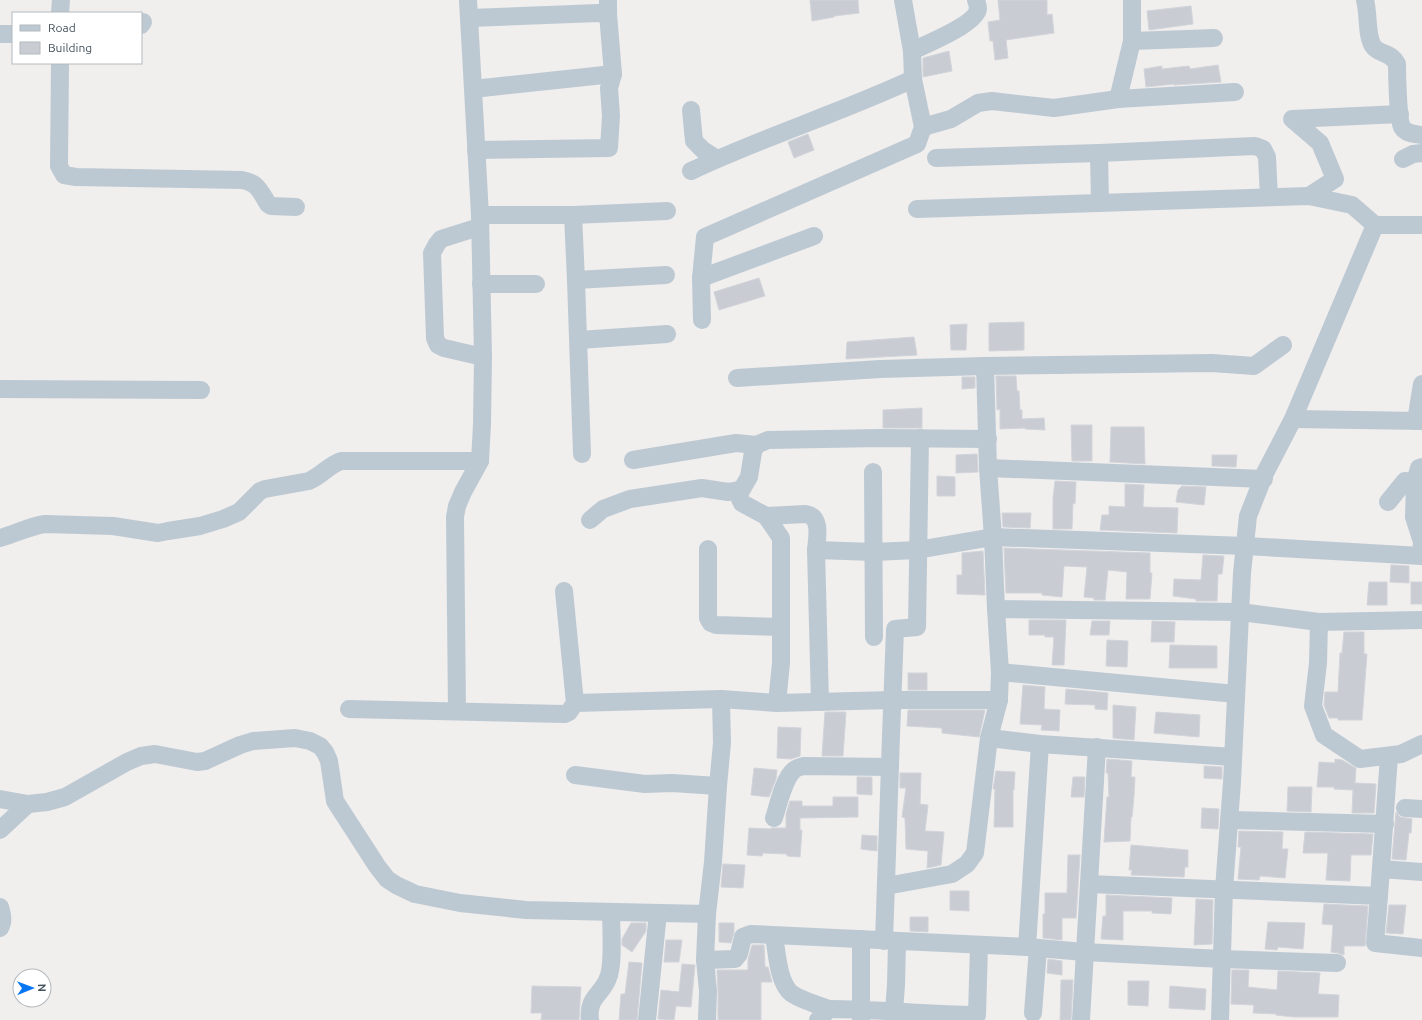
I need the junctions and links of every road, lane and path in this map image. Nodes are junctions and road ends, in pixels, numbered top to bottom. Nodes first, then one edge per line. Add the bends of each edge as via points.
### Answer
1 (61, 0) edge
2 (468, 0) edge
3 (904, 0) edge
4 (976, 0) edge
5 (1132, 0) edge
6 (1365, 0) edge
7 (608, 7) edge
8 (60, 12) edge
9 (469, 18) junction
10 (0, 34) edge
11 (12, 34) edge
12 (1214, 38) dead end
13 (1132, 41) junction
14 (912, 51) junction
15 (60, 64) edge
16 (613, 74) junction
17 (913, 79) junction
18 (472, 89) junction
19 (1235, 92) dead end
20 (1118, 99) junction
21 (691, 110) dead end
22 (1400, 114) junction
23 (923, 127) junction
24 (1422, 135) edge
25 (476, 150) junction
26 (1099, 153) junction
27 (1422, 153) edge
28 (936, 158) dead end
29 (717, 159) junction
30 (1403, 159) dead end
31 (691, 171) dead end
32 (1309, 196) junction
33 (1269, 197) junction
34 (1100, 203) junction
35 (296, 207) dead end
36 (917, 209) dead end
37 (667, 211) dead end
38 (573, 215) junction
39 (480, 221) junction
40 (1375, 225) junction
41 (1422, 225) edge
42 (814, 236) dead end
43 (666, 275) dead end
44 (701, 278) junction
45 (576, 280) junction
46 (481, 284) junction
47 (536, 284) dead end
48 (702, 320) dead end
49 (667, 334) dead end
50 (578, 340) junction
51 (1283, 345) dead end
52 (483, 357) junction
53 (985, 366) junction
54 (737, 378) dead end
55 (1422, 384) edge
56 (0, 389) edge
57 (201, 390) dead end
58 (1293, 419) junction
59 (1419, 421) edge
60 (920, 438) junction
61 (988, 439) junction
62 (756, 444) junction
63 (582, 454) dead end
64 (633, 460) dead end
65 (480, 461) junction
66 (988, 468) junction
67 (873, 472) dead end
68 (1418, 474) edge
69 (1264, 479) junction
70 (742, 488) junction
71 (1388, 502) dead end
72 (766, 516) junction
73 (590, 520) dead end
74 (994, 537) junction
75 (0, 538) edge
76 (1246, 546) junction
77 (708, 549) dead end
78 (816, 550) junction
79 (918, 550) junction
80 (874, 552) junction
81 (1421, 556) edge
82 (564, 591) dead end
83 (996, 609) junction
84 (1240, 612) junction
85 (1422, 620) edge
86 (1319, 622) junction
87 (781, 627) junction
88 (874, 637) dead end
89 (1000, 672) junction
90 (1236, 694) junction
91 (721, 699) junction
92 (892, 700) junction
93 (999, 700) junction
94 (820, 702) junction
95 (575, 703) junction
96 (777, 703) junction
97 (350, 709) dead end
98 (457, 711) junction
99 (989, 738) junction
100 (1040, 744) junction
101 (1422, 744) edge
102 (1097, 747) junction
103 (1389, 756) junction
104 (1233, 757) junction
105 (890, 767) junction
106 (575, 775) dead end
107 (718, 786) junction
108 (0, 799) edge
109 (28, 804) junction
110 (774, 818) dead end
111 (1229, 820) junction
112 (1384, 824) junction
113 (0, 830) edge
114 (1381, 868) junction
115 (1422, 872) edge
116 (1088, 884) junction
117 (886, 886) junction
118 (1224, 889) junction
119 (1379, 896) junction
120 (0, 907) edge
121 (611, 912) junction
122 (658, 913) junction
123 (707, 914) junction
124 (0, 928) edge
125 (774, 936) junction
126 (862, 939) junction
127 (890, 942) junction
128 (979, 945) junction
129 (1033, 948) junction
130 (1422, 948) edge
131 (1084, 952) junction
132 (1222, 959) junction
133 (705, 960) junction
134 (1337, 962) dead end
135 (894, 1011) junction
136 (1033, 1013) dead end
137 (824, 1014) edge
138 (861, 1015) edge
139 (977, 1017) edge
140 (590, 1020) edge
141 (647, 1020) edge
142 (707, 1020) edge
143 (1081, 1020) edge
144 (1220, 1020) edge

1 - 8 street
2 - 9 street
3 - 14 street
4 - 14 street via 978,10 972,19 958,29
5 - 13 street
6 - 22 street via 1370,41 1374,48 1394,58 1397,64
7 - 9 street via 598,13
7 - 16 street
9 - 18 street
10 - 11 street
12 - 13 street
13 - 20 street
14 - 17 street
15 - 35 street via 60,166 64,175 250,181 271,206
16 - 18 street
16 - 25 street via 609,88 610,148
17 - 23 street
17 - 29 street
18 - 25 street
19 - 20 street
20 - 23 street via 1054,108 992,102 978,104 951,119
21 - 29 street via 694,141
22 - 24 street via 1402,127 1407,132
22 - 32 street via 1292,119 1320,143 1335,179
23 - 44 street via 917,144 705,237
25 - 39 street
26 - 28 street
26 - 33 street via 1254,146 1263,149 1267,157
26 - 34 street
27 - 30 street
29 - 31 street
32 - 33 street
32 - 40 street via 1352,205
33 - 34 street
34 - 36 street
37 - 38 street
38 - 39 street
38 - 45 street
39 - 46 street
39 - 52 street via 442,238 432,253 434,338 444,348
40 - 41 street
40 - 58 street
42 - 44 street
43 - 45 street
44 - 48 street
45 - 50 street
46 - 47 street
46 - 52 street
49 - 50 street
50 - 63 street
51 - 53 street via 1254,366 1212,363
52 - 65 street
53 - 54 street via 880,369
53 - 61 street
55 - 59 street
56 - 57 street
58 - 59 street
58 - 69 street
60 - 61 street
60 - 62 street via 768,440
60 - 79 street
61 - 66 street
62 - 64 street via 736,443
62 - 70 street via 749,477
65 - 75 street via 341,461 308,481 260,491 239,512 223,520 200,526 158,533 113,526 45,524
65 - 98 street via 463,492 455,517
66 - 69 street
66 - 74 street
67 - 80 street
68 - 71 street via 1405,481
68 - 81 street via 1414,518 1422,542
69 - 76 street via 1248,516
70 - 72 street via 742,503
70 - 73 street via 728,492 702,488 630,500 603,509
72 - 78 street via 811,515 818,527
72 - 87 street via 781,538
74 - 76 street
74 - 79 street
74 - 83 street
76 - 81 street
76 - 84 street
77 - 87 street via 708,618 711,623
78 - 80 street
78 - 94 street
79 - 80 street
79 - 92 street via 917,627 896,629
80 - 88 street
82 - 95 street
83 - 84 street
83 - 89 street
84 - 86 street
84 - 90 street
85 - 86 street
86 - 103 street via 1314,706 1324,735 1360,759
87 - 96 street
89 - 90 street
89 - 93 street
90 - 104 street
91 - 95 street
91 - 96 street
91 - 107 street via 722,743
92 - 93 street
92 - 94 street
92 - 105 street
93 - 99 street
94 - 96 street
95 - 98 street via 565,714
97 - 98 street
99 - 100 street
99 - 117 street via 975,852 967,864 952,874
100 - 102 street
100 - 129 street
101 - 103 street via 1401,754
102 - 104 street
102 - 116 street
103 - 112 street
104 - 111 street
105 - 110 street via 803,766 794,769 780,796
105 - 117 street
106 - 107 street via 645,784
107 - 123 street
108 - 109 street
109 - 113 street
109 - 121 street via 65,798 141,756 155,754 197,762 253,741 295,738 310,741 325,752 329,761 335,801 377,866 387,879 396,885 415,894 460,903 526,910
111 - 112 street
111 - 118 street
112 - 114 street
114 - 115 street
114 - 119 street
116 - 118 street
116 - 131 street
117 - 127 street
118 - 119 street
118 - 132 street
119 - 130 street via 1376,943
120 - 124 street
121 - 122 street
121 - 140 street via 611,967 608,978 594,997
122 - 123 street
122 - 141 street
123 - 133 street
125 - 126 street
125 - 133 street via 747,935 743,937 739,954 735,959
125 - 137 street via 782,982 791,993 811,1003
126 - 127 street
126 - 138 street
127 - 128 street
127 - 135 street via 896,985
128 - 129 street
128 - 139 street
129 - 131 street
129 - 136 street
131 - 132 street
131 - 143 street
132 - 134 street
132 - 144 street
133 - 142 street
135 - 138 street
135 - 139 street
137 - 138 street

